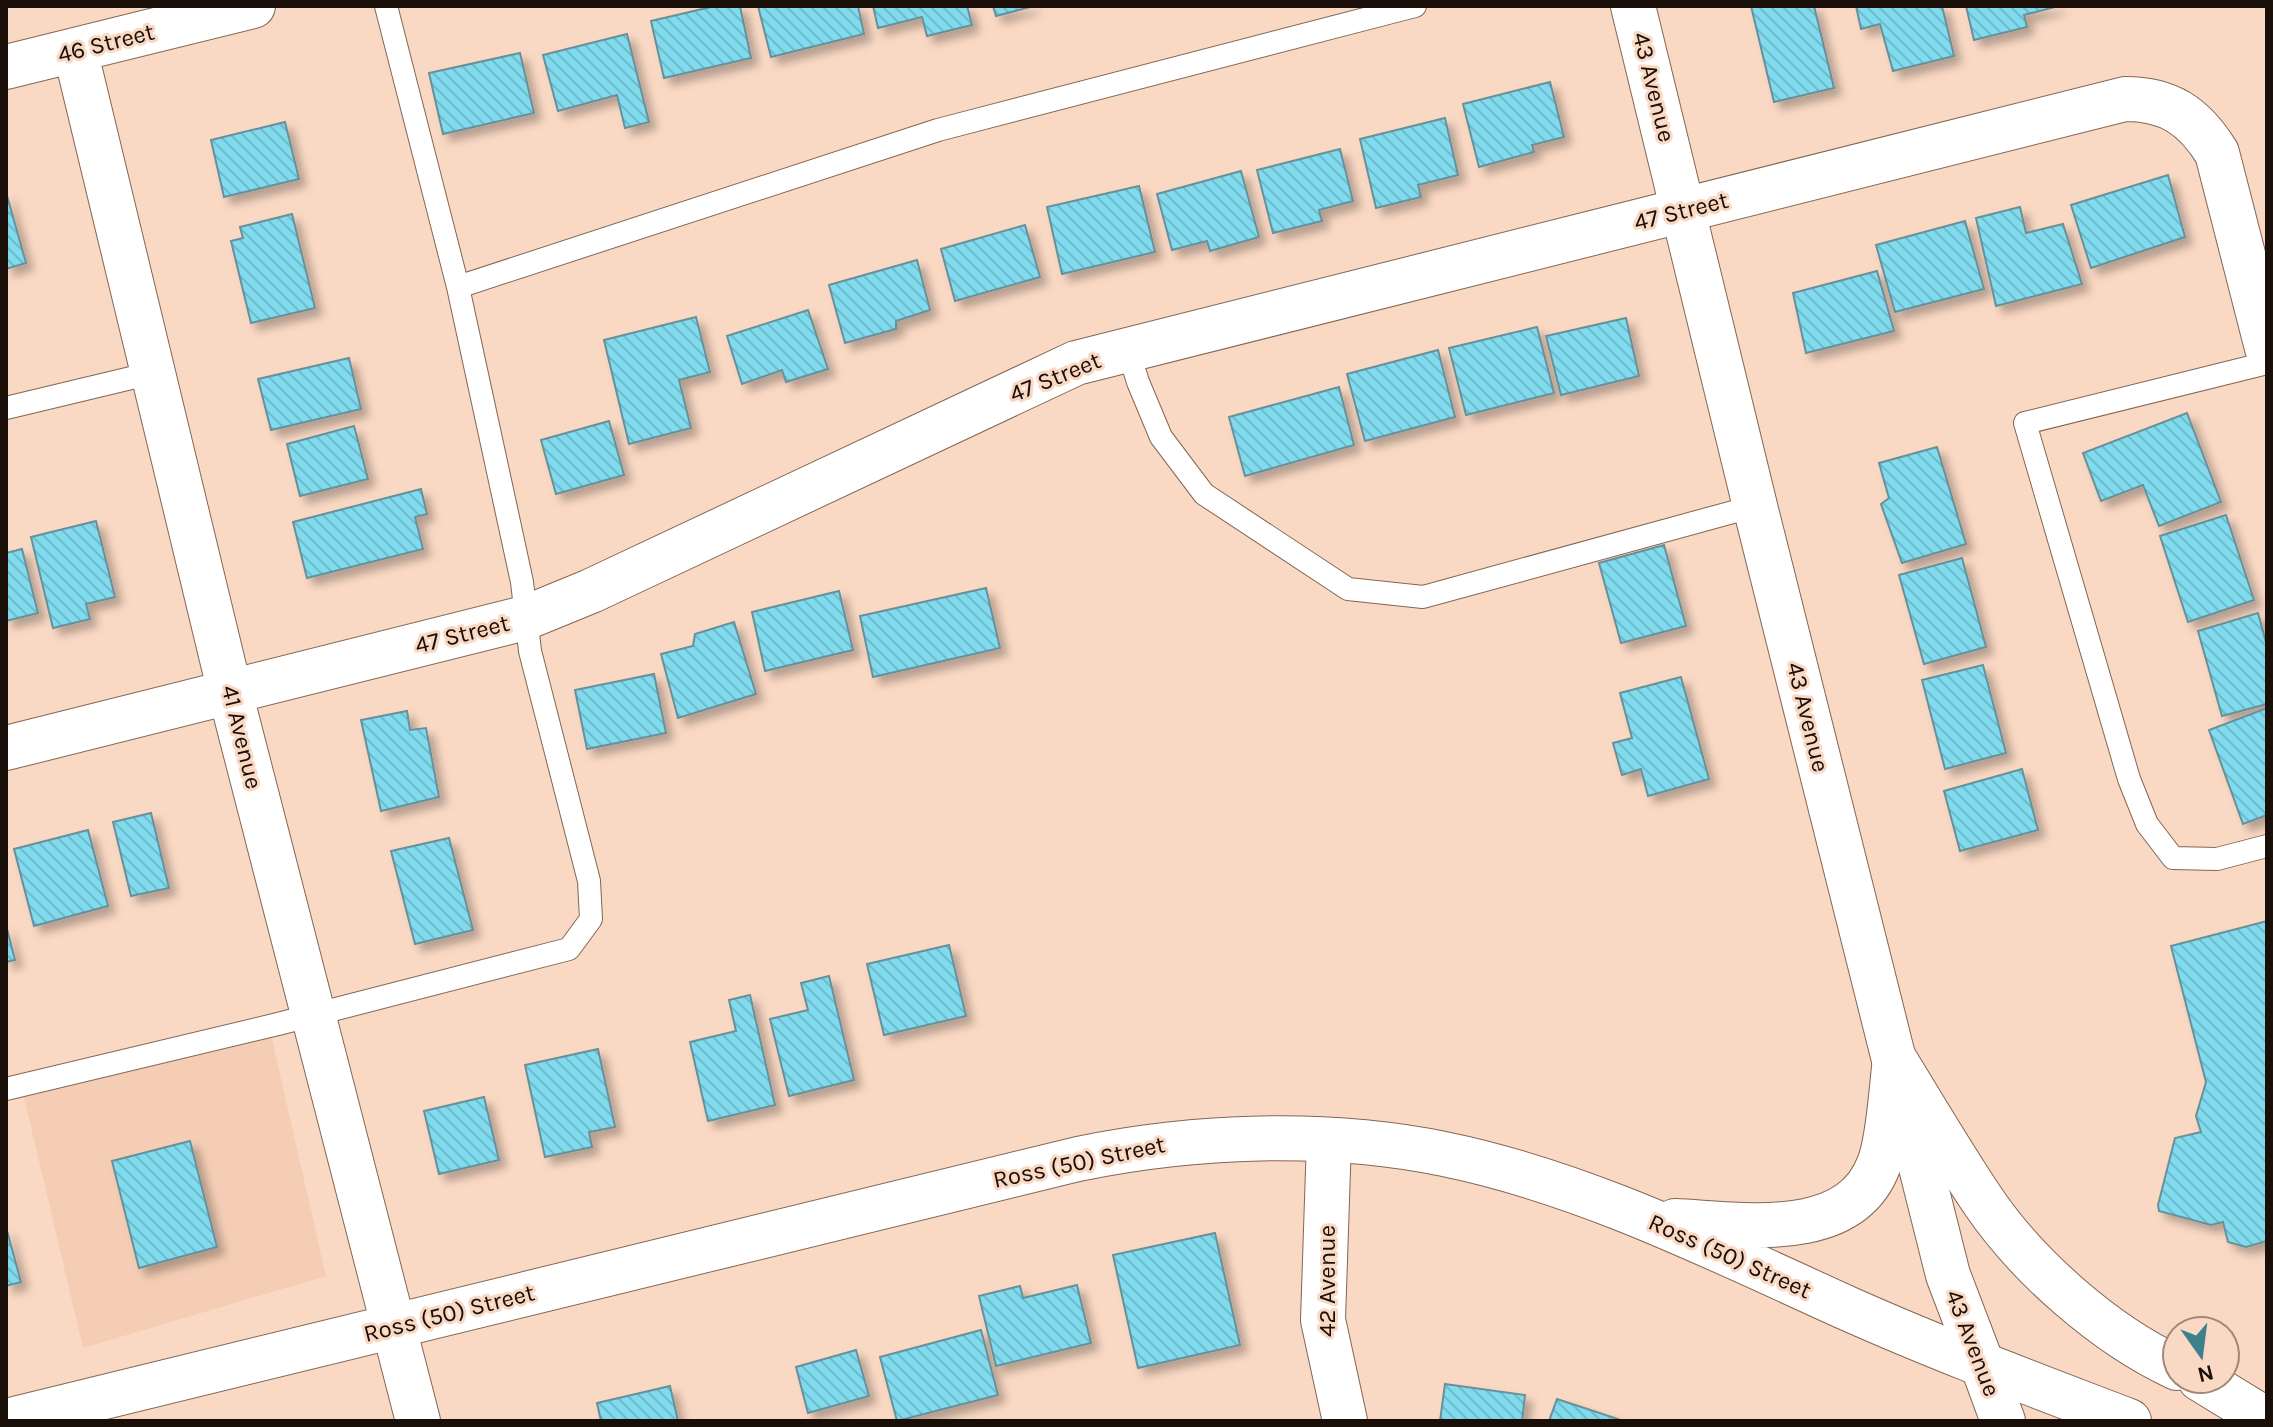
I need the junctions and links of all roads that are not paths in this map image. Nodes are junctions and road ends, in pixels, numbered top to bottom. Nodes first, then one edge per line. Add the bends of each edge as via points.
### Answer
1 (253, 6) edge
2 (386, 6) edge
3 (1415, 6) edge
4 (1633, 6) edge
5 (197, 13) edge
6 (75, 50) junction
7 (6, 67) edge
8 (1684, 210) junction
9 (458, 287) junction
10 (2267, 348) edge
11 (1128, 350) junction
12 (2267, 363) edge
13 (152, 373) junction
14 (6, 408) edge
15 (1755, 506) junction
16 (525, 618) junction
17 (230, 692) junction
18 (6, 748) edge
19 (2267, 846) edge
20 (314, 1014) junction
21 (1895, 1060) junction
22 (6, 1089) edge
23 (1329, 1140) junction
24 (1653, 1221) junction
25 (395, 1327) junction
26 (2161, 1359) edge
27 (1982, 1364) junction
28 (2226, 1395) edge
29 (2267, 1420) edge
30 (6, 1421) edge
31 (418, 1421) edge
32 (1345, 1421) edge
33 (2003, 1421) edge
34 (2129, 1421) edge

1 - 5 street, 46 Street
2 - 9 lane
3 - 9 lane via 938,130
4 - 8 street, 43 Avenue
5 - 6 street, 46 Street
6 - 7 street, 46 Street
6 - 13 street, 41 Avenue
8 - 10 street, 47 Street via 2125,99 2144,99 2182,112 2210,142 2223,170
8 - 11 street, 47 Street
8 - 15 street, 43 Avenue
9 - 16 lane via 522,582
11 - 15 lane via 1161,437 1204,494 1348,589 1423,597
11 - 16 street, 47 Street via 1076,363
12 - 19 lane via 2025,423 2129,779 2147,824 2173,858 2217,859
13 - 14 lane
13 - 17 street, 41 Avenue
15 - 21 street, 43 Avenue
16 - 17 street, 47 Street
16 - 20 lane via 589,881 591,919 569,949
17 - 18 street, 47 Street
17 - 20 street, 41 Avenue
20 - 22 lane
20 - 25 street, 41 Avenue
21 - 24 street via 1881,1160 1862,1194 1845,1207 1810,1221 1777,1225
21 - 26 street via 1984,1202 2025,1252 2121,1337
21 - 27 street, 43 Avenue via 1948,1275
23 - 24 street, Ross (50) Street via 1442,1153
23 - 25 street, Ross (50) Street via 1129,1148
23 - 32 street, 42 Avenue via 1323,1320
24 - 27 street, Ross (50) Street
25 - 30 street, Ross (50) Street
25 - 31 street, 41 Avenue
27 - 33 street, 43 Avenue
27 - 34 street, Ross (50) Street
28 - 29 street

